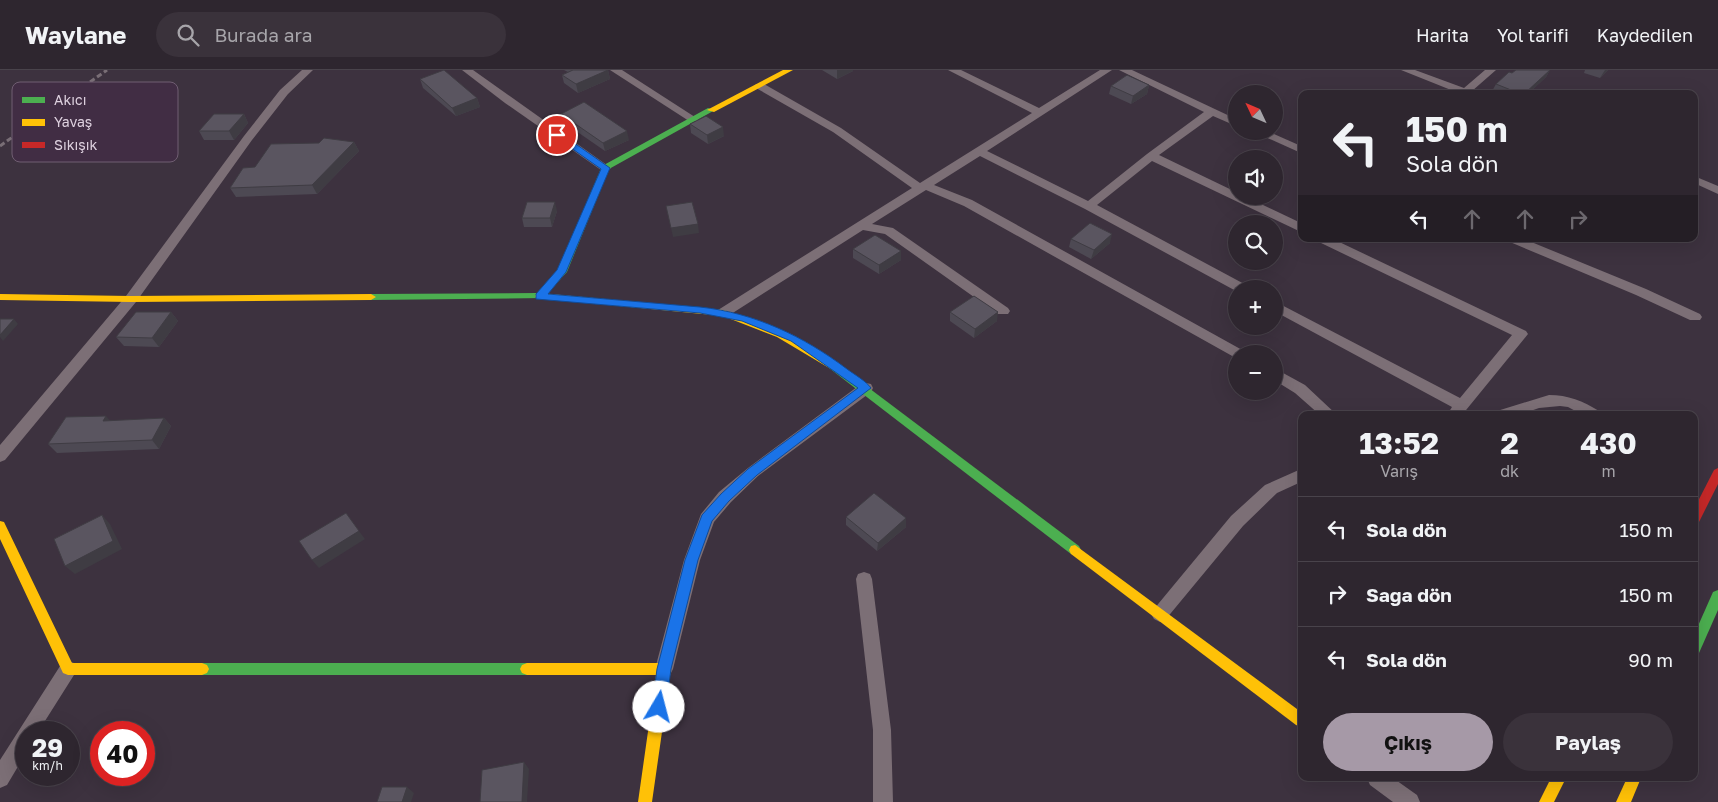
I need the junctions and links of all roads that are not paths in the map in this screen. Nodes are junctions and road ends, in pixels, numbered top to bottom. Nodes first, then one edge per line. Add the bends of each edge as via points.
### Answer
1 (308, 70) edge
2 (467, 70) edge
3 (615, 70) edge
4 (789, 70) edge
5 (953, 70) edge
6 (1108, 70) edge
7 (1124, 70) edge
8 (1406, 70) edge
9 (1491, 70) edge
10 (760, 86) junction
11 (1460, 90) edge
12 (1471, 90) edge
13 (1211, 112) junction
14 (1040, 113) junction
15 (693, 119) junction
16 (1228, 119) edge
17 (1278, 140) edge
18 (1298, 149) edge
19 (979, 151) junction
20 (1151, 156) junction
21 (605, 168) junction
22 (1698, 181) edge
23 (922, 187) junction
24 (1718, 190) edge
25 (1089, 206) junction
26 (860, 226) junction
27 (1298, 227) edge
28 (1329, 242) edge
29 (1521, 242) edge
30 (1228, 281) edge
31 (540, 296) junction
32 (0, 297) edge
33 (131, 299) junction
34 (1283, 310) edge
35 (1002, 311) dead end
36 (724, 313) junction
37 (1695, 318) dead end
38 (1228, 348) edge
39 (1283, 379) edge
40 (866, 388) junction
41 (1458, 410) edge
42 (1326, 411) edge
43 (1516, 411) edge
44 (1587, 411) edge
45 (0, 456) edge
46 (1718, 473) edge
47 (1298, 477) edge
48 (1698, 512) edge
49 (0, 526) edge
50 (864, 579) dead end
51 (1718, 596) edge
52 (1160, 614) junction
53 (1698, 639) edge
54 (68, 669) junction
55 (664, 669) junction
56 (1298, 718) edge
57 (35, 721) edge
58 (15, 754) edge
59 (0, 778) edge
60 (1382, 781) edge
61 (1557, 781) edge
62 (1633, 781) edge
63 (644, 802) edge
64 (883, 802) edge
65 (1410, 802) edge
66 (1546, 802) edge
67 (1623, 802) edge

1 - 33 street via 284,92 248,138
2 - 21 street
3 - 15 street
4 - 10 main road
5 - 14 street
6 - 14 street
7 - 13 street
8 - 11 street
9 - 12 street
10 - 15 main road
10 - 23 street via 837,130
13 - 16 street
13 - 20 street
14 - 19 street
15 - 21 main road
17 - 18 street
19 - 23 street
19 - 25 street
20 - 25 street
20 - 27 street
21 - 31 main road via 562,272
22 - 24 street
23 - 26 street
23 - 38 street via 968,203
25 - 30 street
26 - 35 street via 889,231
26 - 36 street
28 - 41 street via 1520,334
29 - 37 street
31 - 33 main road
31 - 36 main road
32 - 33 main road
33 - 45 street
34 - 41 street
36 - 40 main road via 745,318 795,339
39 - 42 street
40 - 52 main road
40 - 55 street via 753,472 725,497 707,519 692,560
43 - 44 street via 1559,399
46 - 48 main road
47 - 52 street via 1271,489 1237,522
49 - 54 main road
50 - 64 street via 882,730
51 - 53 main road
52 - 56 main road
54 - 55 main road
54 - 57 street
55 - 63 main road
58 - 59 street
60 - 65 street
61 - 66 main road
62 - 67 main road

